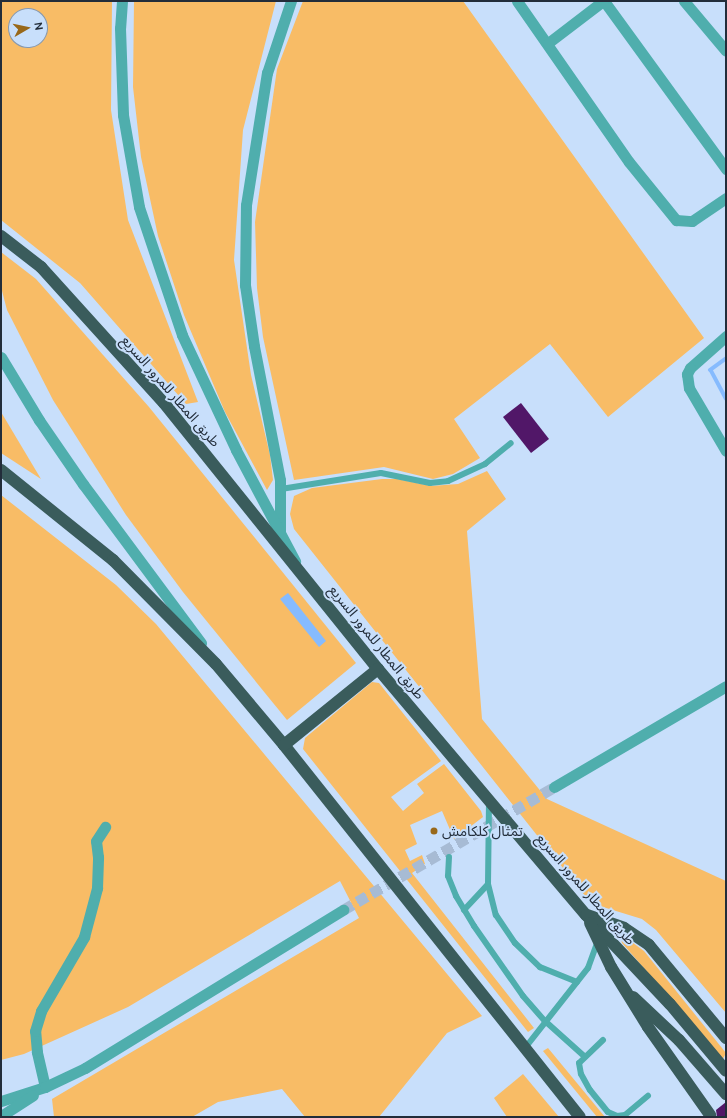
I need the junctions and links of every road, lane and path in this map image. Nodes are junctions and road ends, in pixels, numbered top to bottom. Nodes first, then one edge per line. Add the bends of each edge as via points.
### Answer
1 (122, 1) edge
2 (291, 1) edge
3 (518, 1) edge
4 (603, 1) edge
5 (684, 1) edge
6 (548, 43) junction
7 (726, 51) edge
8 (726, 169) edge
9 (726, 198) edge
10 (1, 236) edge
11 (726, 336) edge
12 (1, 357) edge
13 (511, 443) dead end
14 (726, 451) edge
15 (1, 470) edge
16 (282, 489) junction
17 (280, 532) junction
18 (298, 567) junction
19 (216, 664) junction
20 (378, 669) junction
21 (726, 686) edge
22 (284, 745) junction
23 (554, 787) tunnel mouth
24 (489, 800) junction
25 (105, 827) dead end
26 (449, 857) dead end
27 (488, 884) junction
28 (343, 910) tunnel mouth
29 (464, 910) junction
30 (586, 915) junction
31 (598, 941) junction
32 (577, 982) junction
33 (624, 989) junction
34 (545, 1021) junction
35 (726, 1038) edge
36 (603, 1040) dead end
37 (525, 1048) junction
38 (584, 1056) junction
39 (726, 1071) edge
40 (45, 1087) junction
41 (726, 1094) edge
42 (648, 1096) dead end
43 (1, 1101) edge
44 (710, 1115) dead end
45 (1, 1116) edge
46 (580, 1117) edge

1 - 17 street via 120,28 123,115 139,207 182,335 236,450
2 - 16 street via 267,72 246,205 245,285 254,346
3 - 6 street
4 - 6 street
4 - 8 street
5 - 7 street
6 - 9 street via 629,162 676,220 692,221
10 - 18 highway, طريق المطار للمرور السريع via 41,267 164,404
11 - 14 street via 690,368 687,374 690,388
12 - 19 street via 39,420 79,478
13 - 16 lane via 485,464 448,481 430,483 381,473
15 - 19 highway via 113,560
16 - 17 street
17 - 18 street
18 - 20 highway, طريق المطار للمرور السريع
19 - 22 highway
20 - 22 highway
20 - 24 highway, طريق المطار للمرور السريع
21 - 23 street
22 - 37 highway
24 - 27 lane
24 - 30 highway, طريق المطار للمرور السريع
25 - 40 street via 96,841 97,888 84,937 41,1011 35,1031
26 - 29 lane via 448,876
27 - 29 lane
27 - 32 lane via 496,915 515,943 540,967
28 - 40 street via 85,1068
29 - 34 lane via 523,996
30 - 31 highway
30 - 35 highway via 624,928 649,945
30 - 39 highway, طريق المطار للمرور السريع via 670,1004
31 - 32 lane via 588,968
31 - 33 highway
32 - 34 lane
33 - 41 highway via 661,1021
33 - 44 highway
34 - 37 lane
34 - 38 lane
36 - 38 lane
37 - 46 highway
38 - 42 lane via 579,1063 581,1074 608,1112 617,1116 625,1115
40 - 43 street
40 - 45 street

